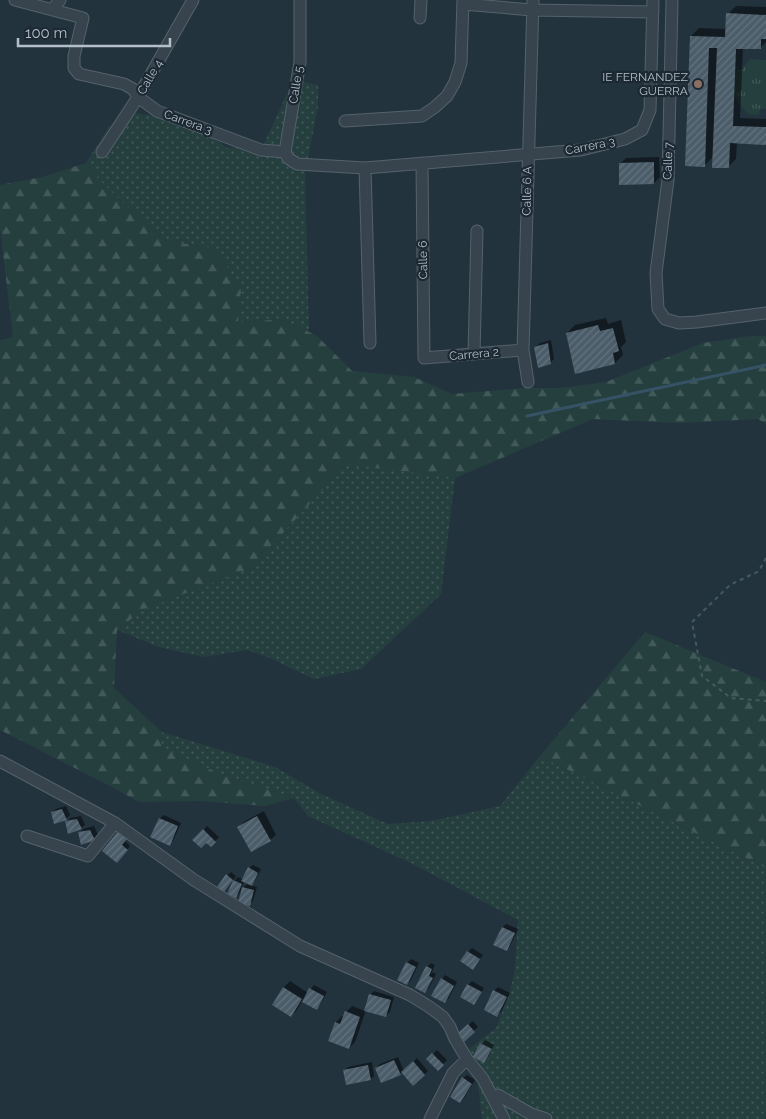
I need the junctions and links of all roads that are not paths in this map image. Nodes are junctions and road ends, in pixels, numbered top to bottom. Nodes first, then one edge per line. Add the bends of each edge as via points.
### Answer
1 (15, 0) edge
2 (60, 0) edge
3 (193, 0) edge
4 (300, 0) edge
5 (420, 0) edge
6 (672, 0) edge
7 (463, 2) edge
8 (533, 5) edge
9 (653, 6) edge
10 (52, 10) junction
11 (420, 18) dead end
12 (138, 97) junction
13 (345, 122) dead end
14 (102, 152) dead end
15 (285, 152) junction
16 (528, 154) junction
17 (422, 163) junction
18 (365, 168) junction
19 (477, 231) dead end
20 (766, 313) edge
21 (370, 343) dead end
22 (523, 350) junction
23 (474, 354) junction
24 (424, 358) joint
25 (528, 382) dead end
26 (0, 761) edge
27 (115, 823) junction
28 (27, 836) dead end
29 (467, 1060) junction
30 (493, 1098) junction
31 (430, 1119) edge
32 (504, 1119) edge
33 (546, 1119) edge

1 - 10 street, Carrera 3
2 - 10 street
3 - 12 street, Calle 4
4 - 15 street, Calle 5 via 300,62
5 - 11 street
6 - 20 street, Calle 7 via 668,180 656,273 658,309 665,319 679,323
7 - 8 street
7 - 13 street via 461,63 446,96 422,116
8 - 9 street
8 - 16 street, Calle 6 A
9 - 16 street, Carrera 3 via 650,110 642,130 626,139 581,150
10 - 12 street, Carrera 3 via 83,18 74,56 74,68 78,74 124,84
12 - 14 street, Calle 4
12 - 15 street, Carrera 3 via 157,111 261,150
15 - 18 street, Carrera 3 via 296,164
16 - 17 street, Carrera 3
16 - 22 street, Calle 6 A
17 - 18 street, Carrera 3
17 - 24 street, Calle 6
18 - 21 street
19 - 23 street
22 - 23 street, Carrera 2
22 - 25 street, Calle 6 A
23 - 24 street, Carrera 2
26 - 27 street
27 - 28 street via 88,856
27 - 29 street via 194,880 300,946 428,1006 443,1017
29 - 30 street
29 - 31 street via 453,1073
30 - 32 street
30 - 33 street via 498,1095

